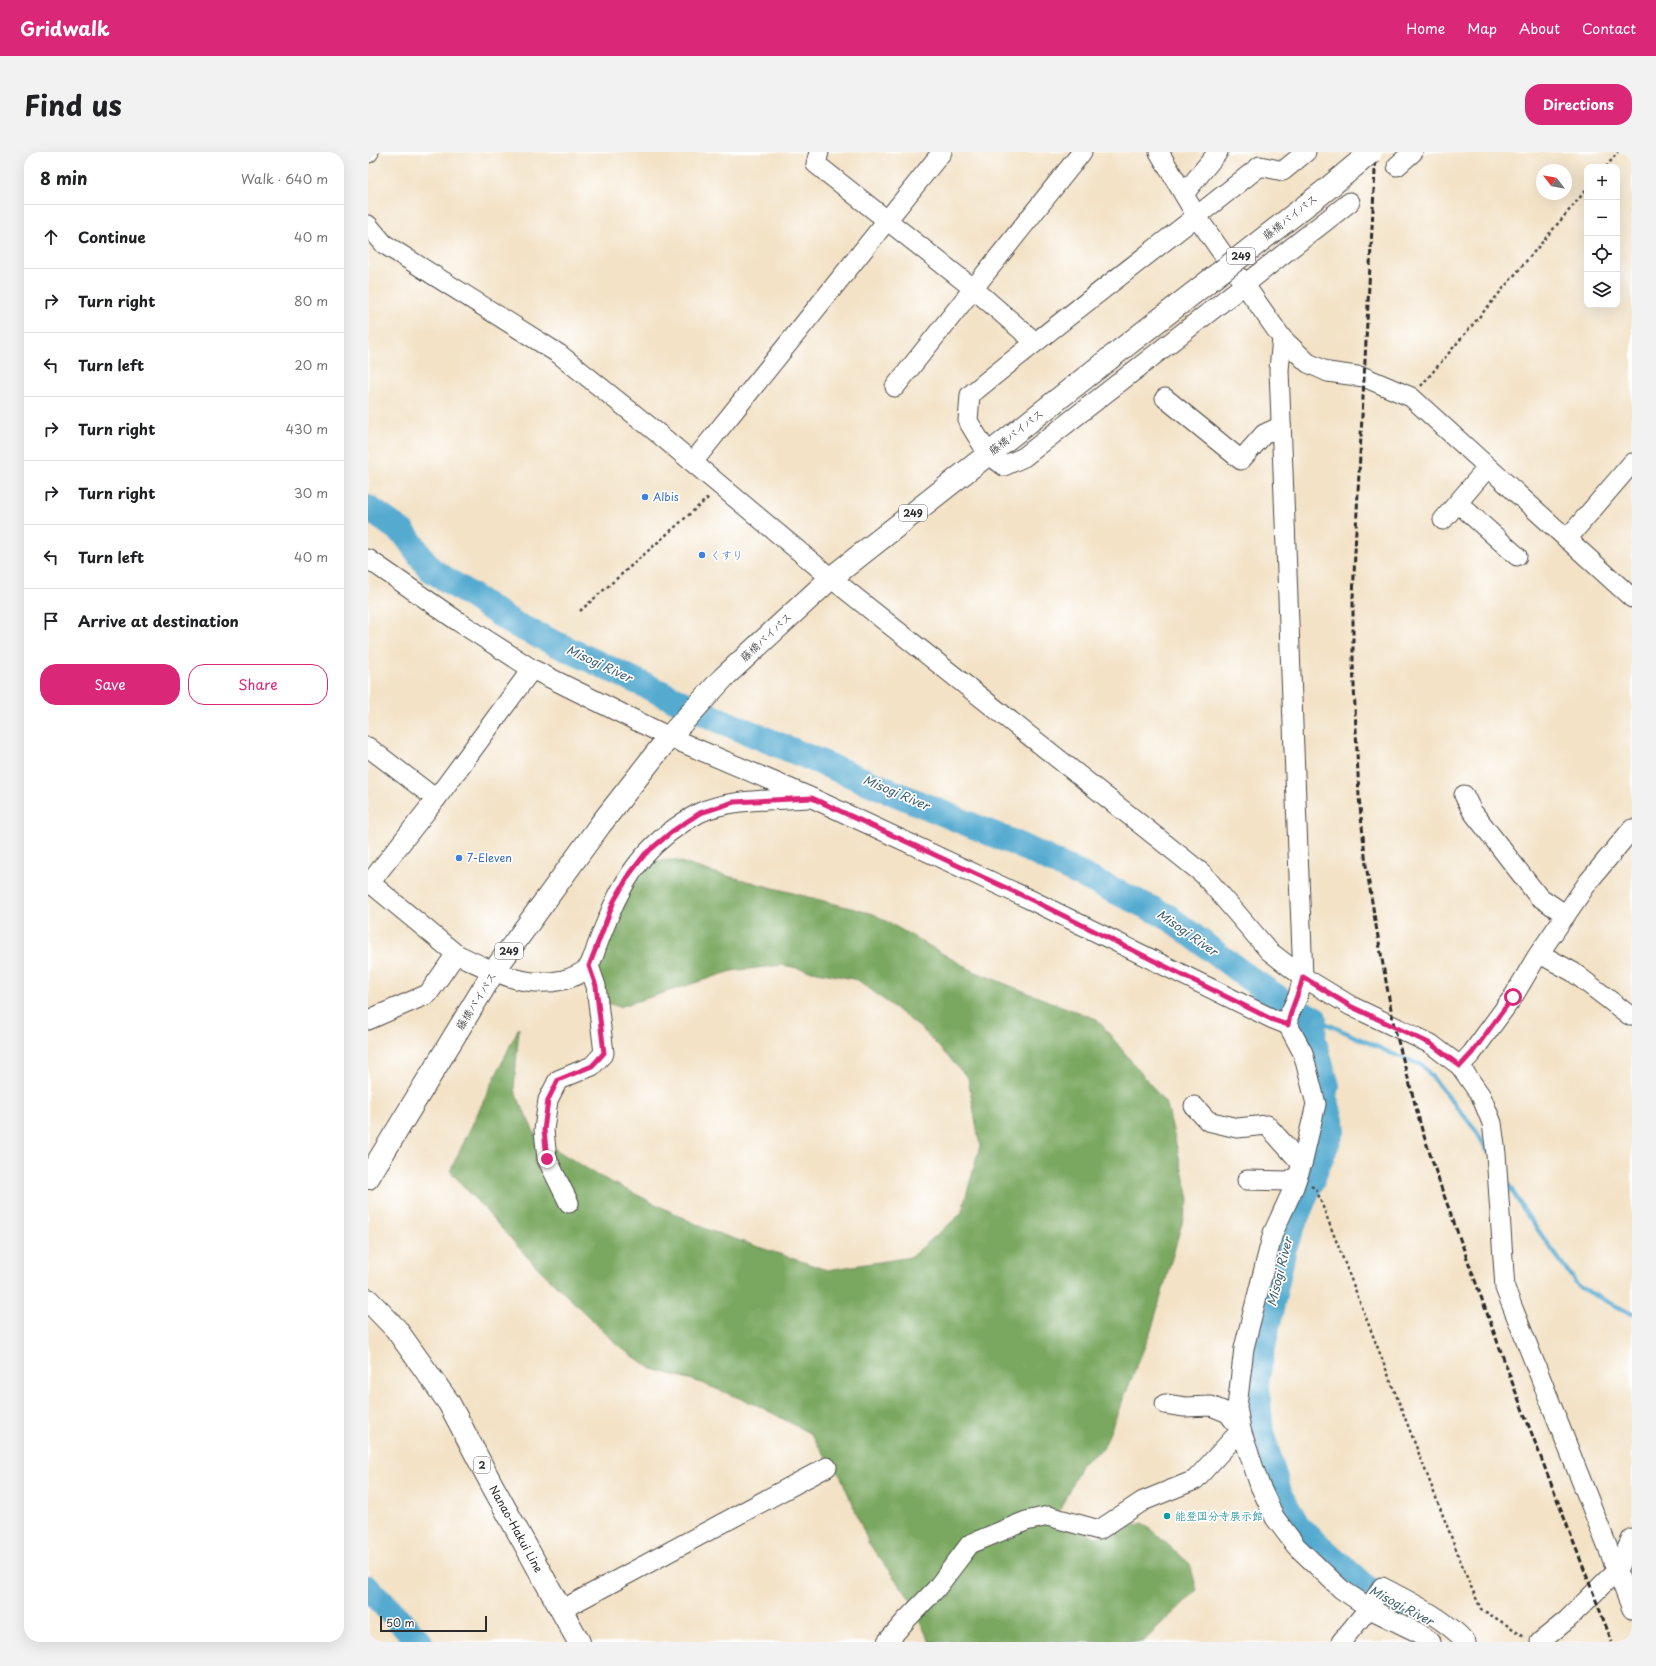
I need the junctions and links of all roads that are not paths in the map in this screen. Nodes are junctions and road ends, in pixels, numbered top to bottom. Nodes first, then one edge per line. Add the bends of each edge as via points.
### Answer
1 (819, 152) edge
2 (942, 152) edge
3 (1082, 152) edge
4 (1158, 152) edge
5 (1218, 152) edge
6 (1306, 152) edge
7 (1371, 152) edge
8 (1413, 152) edge
9 (1397, 166) dead end
10 (1184, 194) junction
11 (1350, 202) dead end
12 (1197, 217) junction
13 (887, 220) junction
14 (368, 225) edge
15 (1245, 285) junction
16 (974, 289) junction
17 (1282, 338) junction
18 (1035, 342) junction
19 (895, 387) dead end
20 (1165, 398) dead end
21 (1281, 426) junction
22 (988, 454) junction
23 (693, 462) junction
24 (1632, 463) edge
25 (1488, 467) junction
26 (1458, 503) junction
27 (1443, 520) dead end
28 (1567, 539) junction
29 (1517, 556) dead end
30 (368, 558) edge
31 (831, 578) junction
32 (1632, 598) edge
33 (532, 669) junction
34 (673, 733) junction
35 (368, 747) edge
36 (1464, 795) dead end
37 (812, 798) junction
38 (436, 799) junction
39 (1632, 829) edge
40 (369, 883) edge
41 (1566, 915) junction
42 (456, 954) junction
43 (1540, 954) junction
44 (589, 966) junction
45 (494, 971) junction
46 (1303, 977) junction
47 (1632, 1015) edge
48 (368, 1020) edge
49 (1288, 1022) junction
50 (1460, 1066) junction
51 (1194, 1106) dead end
52 (1299, 1170) junction
53 (368, 1178) edge
54 (1247, 1180) dead end
55 (569, 1203) dead end
56 (368, 1300) edge
57 (1165, 1404) dead end
58 (1241, 1430) junction
59 (827, 1467) dead end
60 (1632, 1538) edge
61 (1617, 1570) junction
62 (1369, 1608) junction
63 (1632, 1609) edge
64 (561, 1610) junction
65 (1533, 1640) edge
66 (579, 1642) edge
67 (888, 1642) edge
68 (1341, 1642) edge
69 (1430, 1642) edge
70 (1466, 1642) edge

1 - 13 street via 816,164
2 - 13 street
3 - 16 street
4 - 10 street
5 - 10 street
6 - 12 street via 1283,171 1260,166
7 - 22 main road, 藤橋バイパス / 249, bridge
8 - 9 street
10 - 12 street
11 - 15 street
12 - 15 street
12 - 18 street
13 - 16 street
13 - 23 street
14 - 23 street via 384,244 559,354
15 - 17 street
15 - 22 street via 1024,457 1004,466
16 - 18 street
16 - 19 street
17 - 21 street via 1279,370
17 - 25 street via 1308,363 1328,372 1364,377 1411,397
18 - 22 street via 970,395 968,421
20 - 21 street via 1241,460 1264,434
21 - 46 street
22 - 31 main road, 藤橋バイパス / 249
23 - 31 street
24 - 28 street
25 - 26 street
25 - 28 street
26 - 27 street
26 - 29 street
28 - 32 street
30 - 33 street
31 - 34 main road, 藤橋バイパス / 249 via 724,677
31 - 46 street via 1203,874 1269,950
33 - 34 street
33 - 38 street
34 - 37 street
34 - 45 main road, 藤橋バイパス / 249 via 600,825
35 - 38 street
36 - 41 street via 1472,811 1538,896
37 - 44 street via 734,802 700,813 674,830 645,854 629,875 614,901
37 - 49 street via 1032,900 1266,1016
38 - 40 street
39 - 41 street via 1588,881
40 - 42 street
41 - 43 street
42 - 45 street
42 - 48 street via 428,994
43 - 47 street via 1573,972
43 - 50 street via 1513,997
44 - 45 street via 572,977 550,982 528,982
44 - 55 street via 596,986 604,1053 592,1066 558,1080 548,1100 544,1130 547,1159
45 - 53 main road, 藤橋バイパス / 249
46 - 49 street
46 - 50 street via 1350,1006 1431,1044
49 - 52 street via 1303,1053 1316,1104
50 - 61 street via 1481,1096 1492,1123 1505,1288
51 - 52 street via 1208,1121 1237,1128 1267,1125
52 - 54 street via 1288,1181
52 - 58 street via 1273,1233 1244,1348 1237,1407
56 - 64 main road, Nanao-Hakui Line / 2 via 396,1329 450,1403
57 - 58 street via 1185,1407 1211,1406 1228,1413
58 - 62 street via 1260,1486 1275,1518 1296,1546 1342,1589
58 - 67 street via 1195,1480 1143,1501 1099,1530 1048,1516 1026,1521 970,1544 936,1589
59 - 64 street
60 - 61 street
61 - 63 street
61 - 65 street via 1567,1620
62 - 68 street
62 - 69 street via 1419,1633
62 - 70 street via 1382,1587 1426,1611 1455,1630
64 - 66 main road, Nanao-Hakui Line / 2

